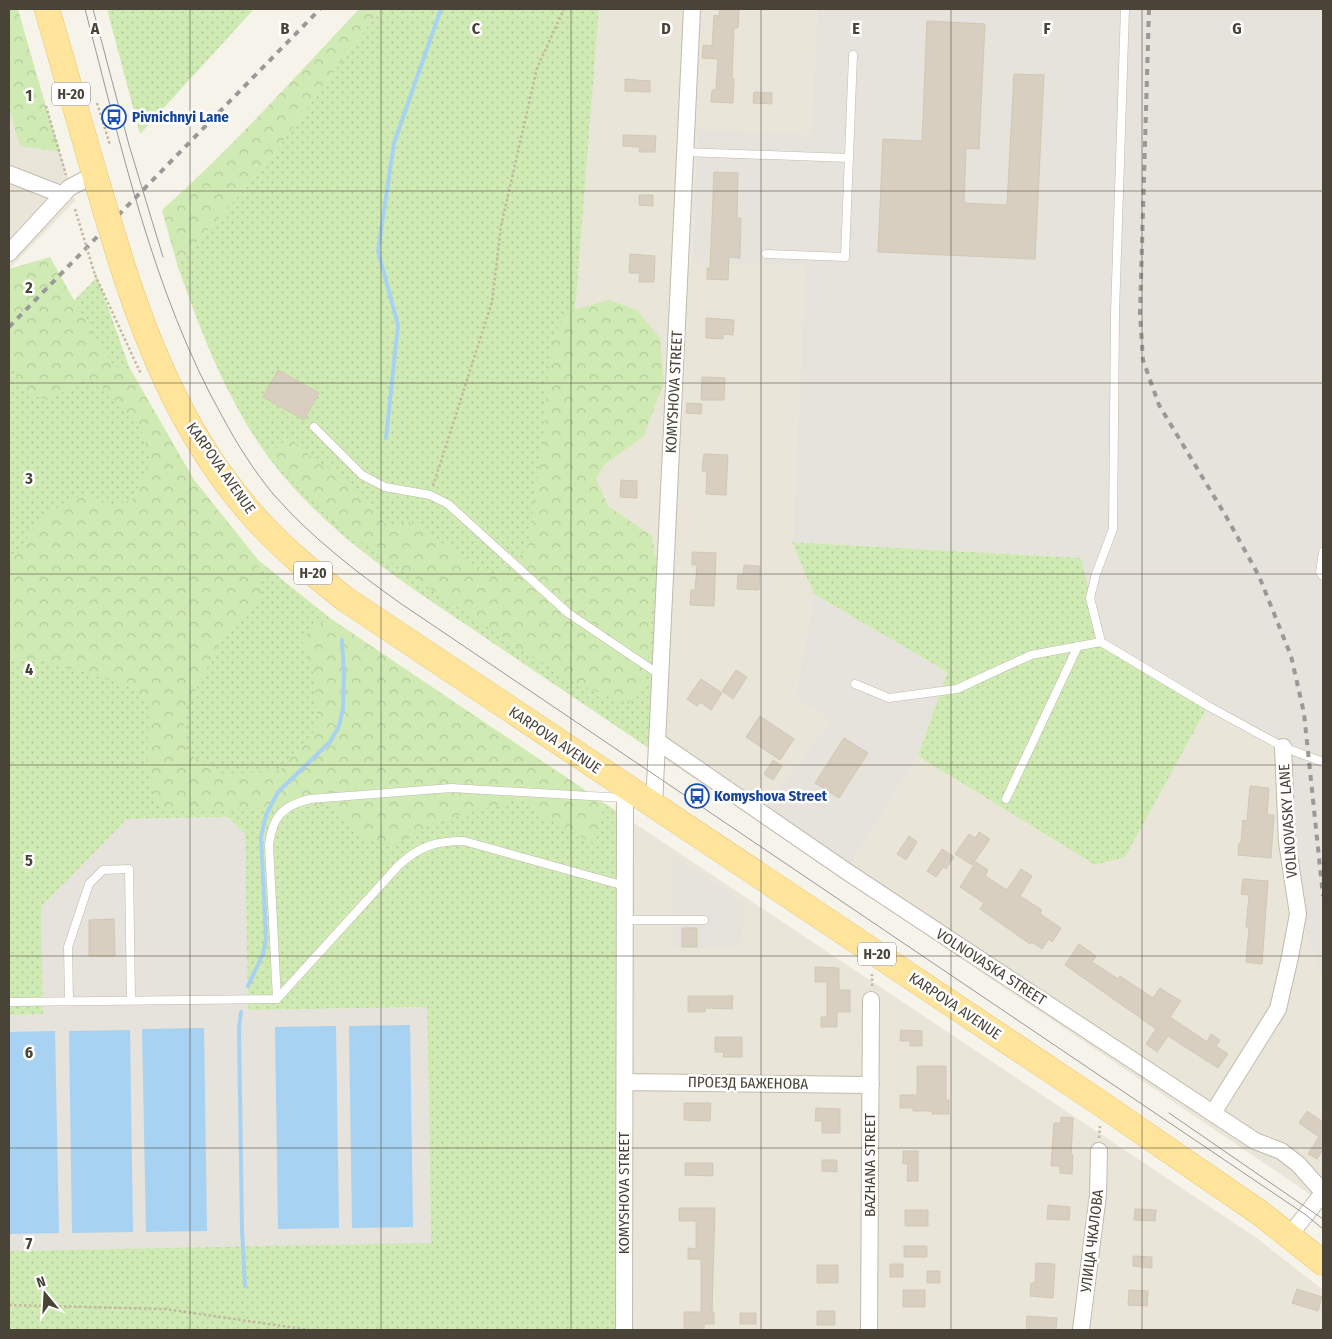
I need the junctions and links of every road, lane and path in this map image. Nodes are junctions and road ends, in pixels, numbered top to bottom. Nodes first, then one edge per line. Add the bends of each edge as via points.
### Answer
1 (47, 9) edge
2 (564, 9) edge
3 (692, 9) edge
4 (1125, 9) edge
5 (853, 55) dead end
6 (97, 103) dead end
7 (46, 106) dead end
8 (110, 145) dead end
9 (685, 152) junction
10 (849, 158) junction
11 (9, 174) edge
12 (95, 177) junction
13 (66, 192) junction
14 (75, 209) dead end
15 (9, 253) edge
16 (766, 254) dead end
17 (95, 275) dead end
18 (314, 427) dead end
19 (430, 495) junction
20 (1323, 552) edge
21 (1323, 576) edge
22 (1101, 642) junction
23 (1078, 646) junction
24 (660, 675) junction
25 (855, 684) dead end
26 (657, 741) junction
27 (1283, 748) junction
28 (1323, 762) edge
29 (625, 793) junction
30 (1006, 799) dead end
31 (654, 806) junction
32 (625, 886) junction
33 (625, 920) junction
34 (704, 920) dead end
35 (276, 999) junction
36 (871, 1000) dead end
37 (69, 1001) junction
38 (131, 1001) junction
39 (9, 1002) edge
40 (625, 1082) junction
41 (871, 1085) junction
42 (1213, 1113) junction
43 (1099, 1151) dead end
44 (1323, 1192) edge
45 (1289, 1236) junction
46 (1323, 1263) edge
47 (9, 1305) edge
48 (310, 1330) edge
49 (624, 1330) edge
50 (869, 1330) edge
51 (1081, 1330) edge

1 - 12 main road, KARPOVA AVENUE / Н-20
2 - 19 path via 537,68 501,226 492,302
3 - 9 street, KOMYSHOVA STREET
4 - 22 lane via 1114,312 1113,529 1090,598
5 - 10 lane
6 - 8 path
7 - 13 path
9 - 10 lane
9 - 24 street, KOMYSHOVA STREET
10 - 16 lane via 845,257
11 - 13 street
12 - 13 street
12 - 29 main road, KARPOVA AVENUE / Н-20, bridge via 136,310 180,408 206,453 257,521 345,599
13 - 15 street
14 - 17 path, bridge
18 - 19 lane via 362,475 385,487
19 - 24 lane via 448,504 568,613
20 - 21 lane via 1320,572
22 - 23 lane
22 - 27 lane
23 - 25 lane via 1031,655 956,689 889,698
23 - 30 lane
24 - 26 street, KOMYSHOVA STREET
26 - 31 street, KOMYSHOVA STREET
26 - 42 street, VOLNOVASKA STREET
27 - 28 lane
27 - 42 street, VOLNOVASKY LANE via 1287,842 1298,914 1290,957 1278,1009
29 - 31 main road, KARPOVA AVENUE / Н-20
29 - 32 street, KOMYSHOVA STREET
29 - 35 lane via 451,788 293,803 280,813 272,828 270,845
31 - 45 main road, KARPOVA AVENUE / Н-20 via 1092,1097
32 - 33 street, KOMYSHOVA STREET
32 - 35 lane via 464,842 446,841 429,845 412,853 399,865
33 - 34 lane
33 - 40 street, KOMYSHOVA STREET
35 - 38 lane
36 - 41 street, BAZHANA STREET
37 - 38 lane
37 - 38 lane via 68,947 89,884 103,870 128,869
37 - 39 lane
40 - 41 street, ПРОЕЗД БАЖЕНОВА
40 - 49 street, KOMYSHOVA STREET
41 - 50 street, BAZHANA STREET
42 - 44 street, VOLNOVASKA STREET via 1298,1164
43 - 51 street, УЛИЦА ЧКАЛОВА via 1098,1195
44 - 45 street
45 - 46 main road, KARPOVA AVENUE / Н-20
47 - 48 path via 165,1310

